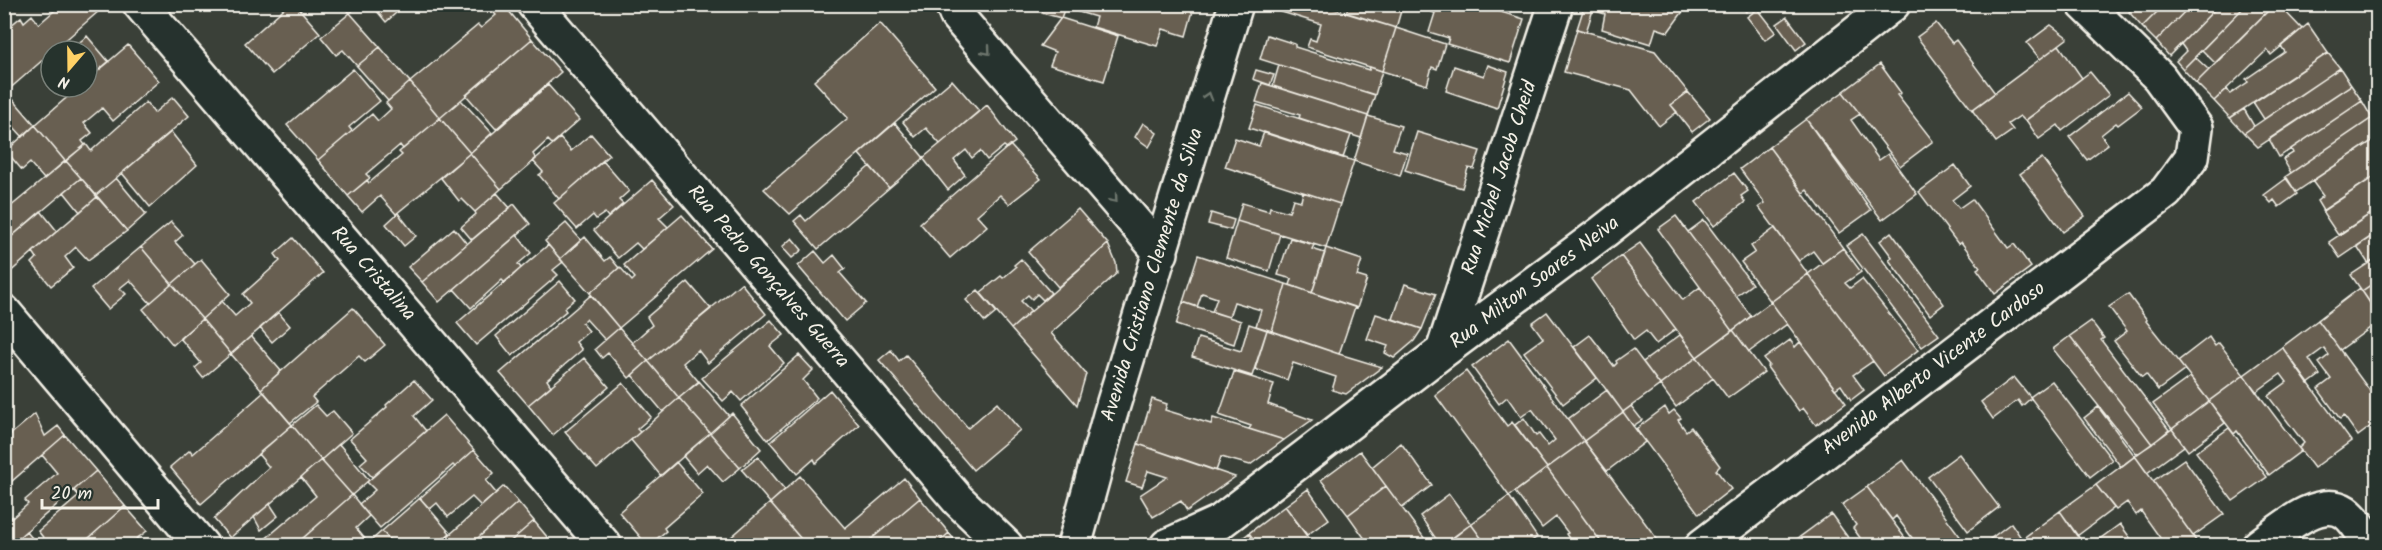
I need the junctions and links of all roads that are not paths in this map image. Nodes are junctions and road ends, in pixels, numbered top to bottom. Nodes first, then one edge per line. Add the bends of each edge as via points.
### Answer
1 (140, 4) edge
2 (534, 4) edge
3 (952, 4) edge
4 (1236, 4) edge
5 (1556, 4) edge
6 (1893, 4) edge
7 (2084, 4) edge
8 (1161, 253) junction
9 (4, 312) edge
10 (1443, 351) junction
11 (202, 546) edge
12 (604, 546) edge
13 (1006, 546) edge
14 (1074, 546) edge
15 (1167, 546) edge
16 (1702, 546) edge
17 (2259, 546) edge
18 (2371, 546) edge

1 - 12 street, Rua Cristalina
2 - 13 street, Rua Pedro Gonçalves Guerra via 958,500
3 -> 8 street via 957,16
8 -> 4 street, Avenida Cristiano Clemente da Silva
5 - 10 street, Rua Michel Jacob Cheid
6 - 10 street, Rua Milton Soares Neiva via 1603,232
7 - 16 street, Avenida Alberto Vicente Cardoso via 2159,77 2196,128 2192,157 2166,192
8 - 14 street, Avenida Cristiano Clemente da Silva
9 - 11 street
10 - 15 street, Rua Milton Soares Neiva via 1220,522
17 - 18 street via 2297,518 2326,507 2345,512

